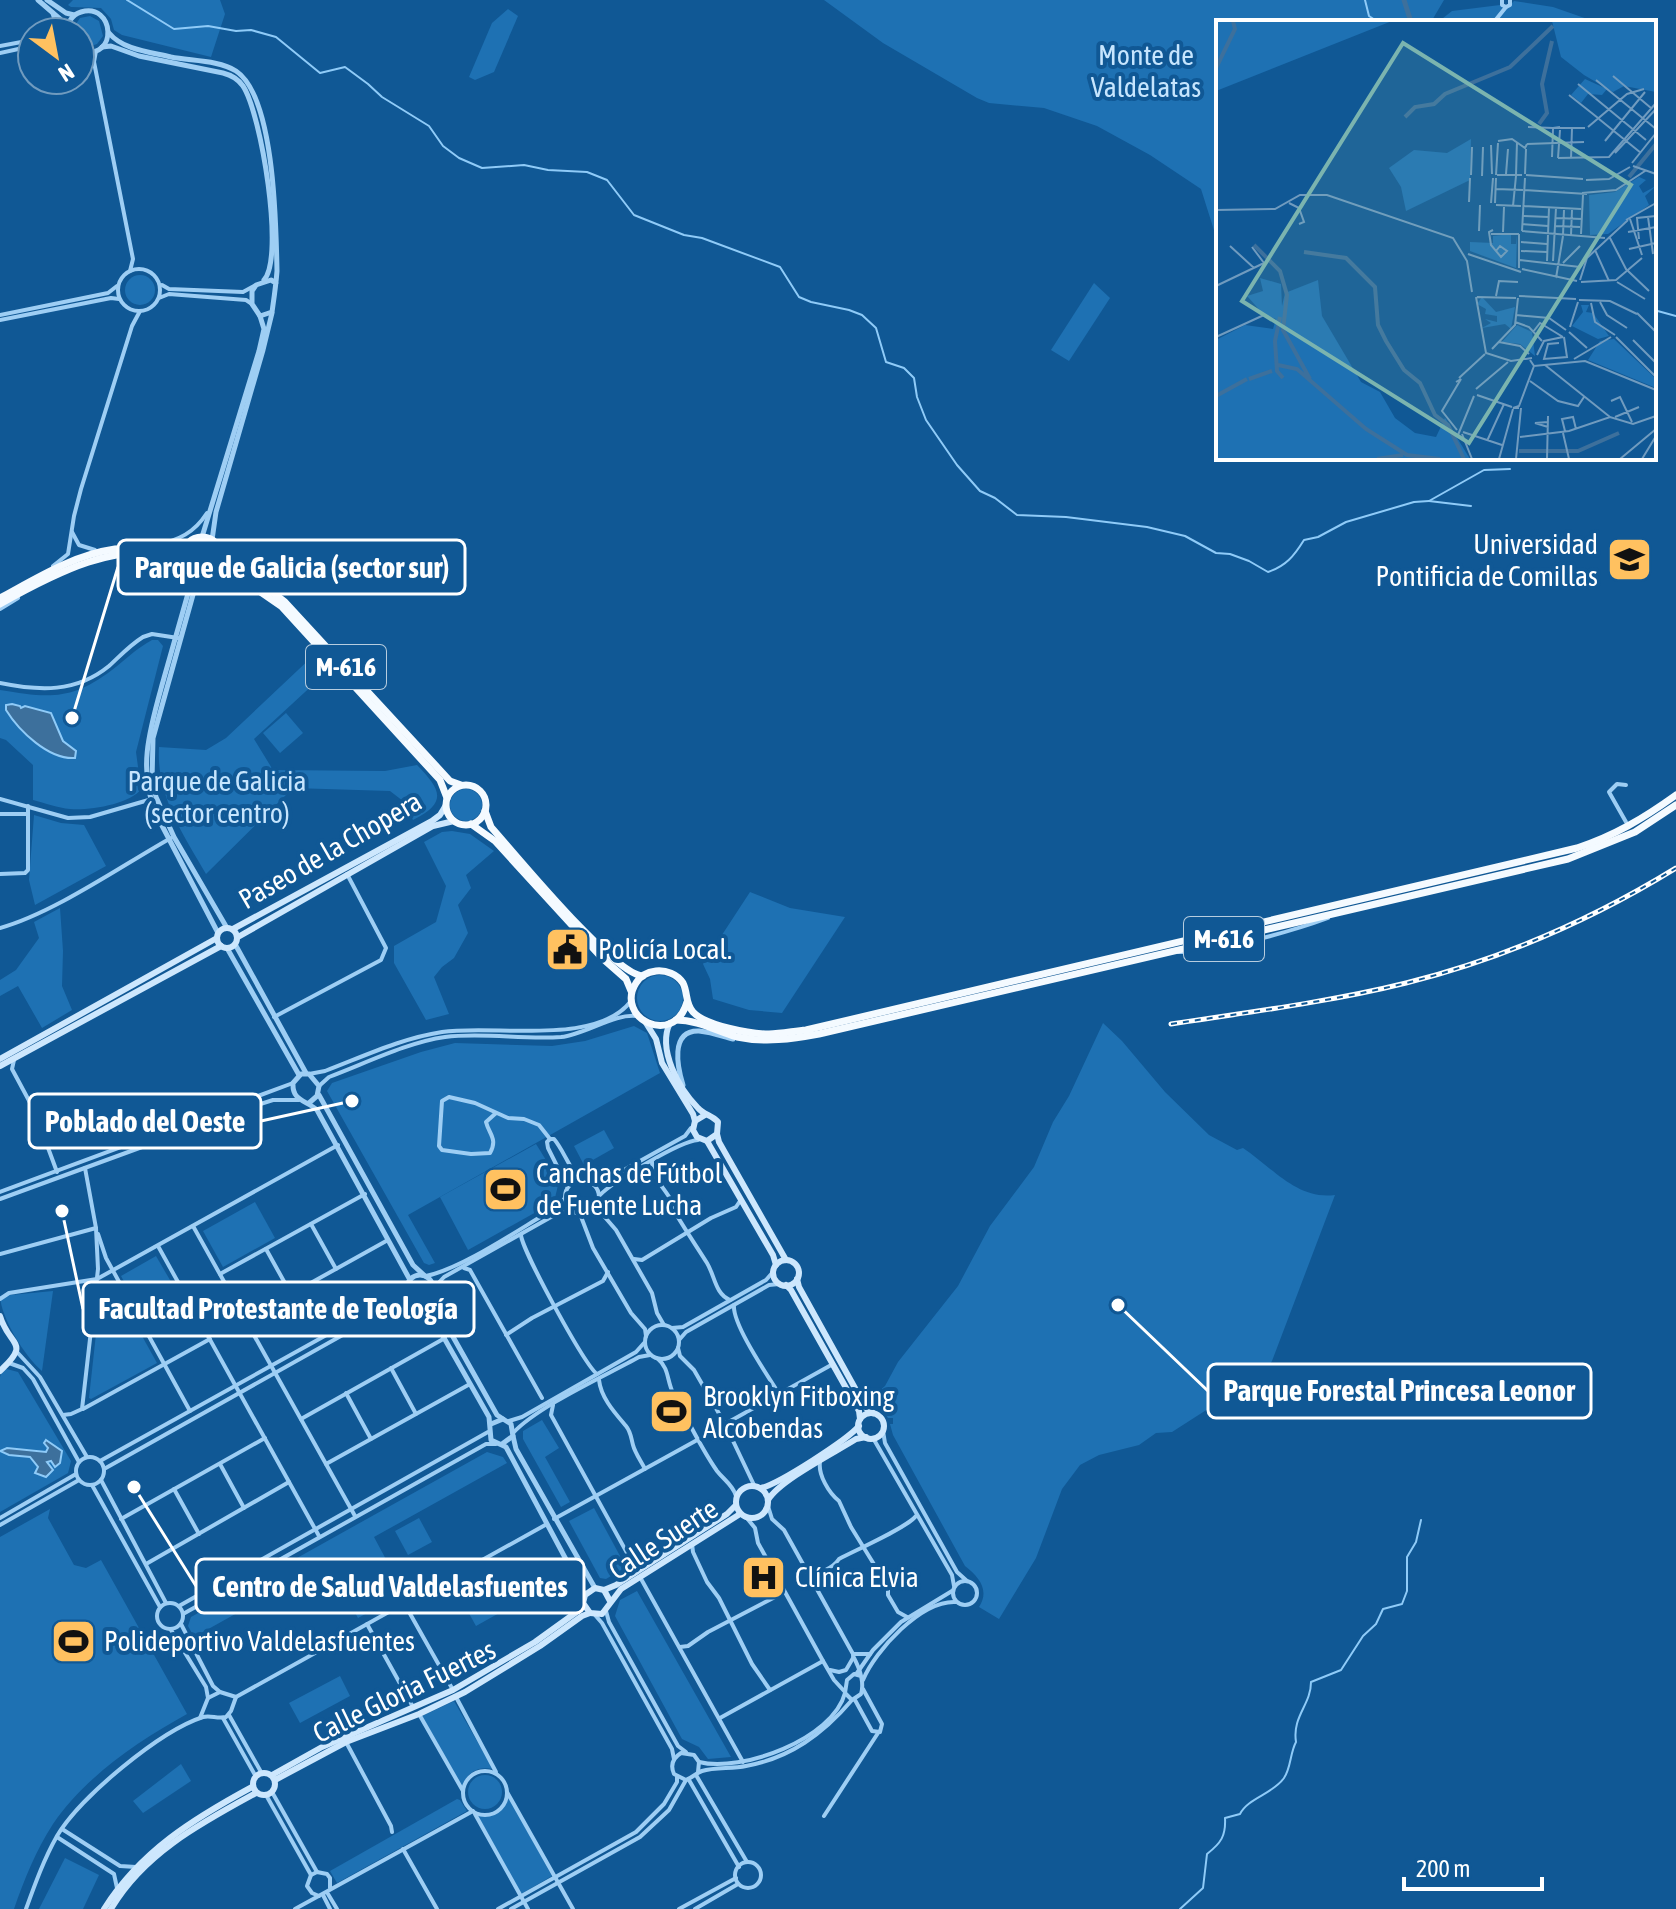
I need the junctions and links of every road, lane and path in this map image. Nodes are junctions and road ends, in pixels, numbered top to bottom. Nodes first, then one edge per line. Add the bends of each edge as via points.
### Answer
1 (38, 0) edge
2 (47, 0) edge
3 (1502, 0) edge
4 (1510, 0) edge
5 (1506, 7) junction
6 (50, 9) junction
7 (75, 15) joint
8 (53, 16) edge
9 (55, 16) edge
10 (1496, 20) edge
11 (109, 33) junction
12 (99, 49) junction
13 (96, 50) edge
14 (96, 57) edge
15 (96, 72) edge
16 (133, 259) junction
17 (144, 269) junction
18 (130, 271) junction
19 (264, 280) junction
20 (159, 282) junction
21 (276, 283) junction
22 (119, 284) junction
23 (256, 285) junction
24 (159, 298) junction
25 (120, 299) junction
26 (252, 304) junction
27 (130, 309) junction
28 (140, 311) junction
29 (272, 312) junction
30 (260, 316) junction
31 (0, 318) edge
32 (132, 326) junction
33 (213, 504) junction
34 (71, 530) junction
35 (202, 537) junction
36 (212, 540) junction
37 (146, 547) junction
38 (184, 547) junction
39 (113, 549) junction
40 (222, 559) junction
41 (182, 561) junction
42 (217, 570) junction
43 (190, 574) junction
44 (39, 577) junction
45 (201, 577) junction
46 (0, 598) edge
47 (0, 606) edge
48 (178, 638) junction
49 (0, 683) edge
50 (461, 785) junction
51 (1626, 785) dead end
52 (1676, 795) edge
53 (153, 798) junction
54 (0, 799) edge
55 (447, 801) junction
56 (1676, 805) edge
57 (28, 806) junction
58 (485, 811) junction
59 (0, 814) edge
60 (28, 814) junction
61 (454, 821) junction
62 (1626, 822) dead end
63 (471, 824) junction
64 (171, 838) junction
65 (0, 874) edge
66 (347, 874) junction
67 (0, 928) edge
68 (230, 928) junction
69 (218, 935) junction
70 (236, 941) junction
71 (224, 947) junction
72 (643, 976) junction
73 (632, 997) junction
74 (687, 1002) junction
75 (638, 1016) junction
76 (274, 1017) junction
77 (673, 1022) junction
78 (646, 1023) junction
79 (761, 1041) junction
80 (14, 1058) junction
81 (1, 1064) edge
82 (12, 1069) junction
83 (308, 1074) junction
84 (299, 1075) junction
85 (293, 1083) junction
86 (683, 1085) junction
87 (318, 1090) junction
88 (299, 1100) junction
89 (309, 1103) junction
90 (496, 1113) junction
91 (705, 1115) junction
92 (694, 1124) junction
93 (717, 1134) junction
94 (550, 1139) junction
95 (704, 1140) junction
96 (338, 1145) junction
97 (652, 1161) junction
98 (85, 1168) junction
99 (57, 1172) junction
100 (582, 1180) junction
101 (594, 1185) junction
102 (567, 1188) junction
103 (0, 1192) edge
104 (365, 1194) junction
105 (599, 1196) junction
106 (0, 1199) edge
107 (564, 1199) junction
108 (742, 1199) junction
109 (598, 1204) junction
110 (571, 1211) junction
111 (580, 1214) junction
112 (311, 1224) junction
113 (193, 1226) junction
114 (96, 1228) junction
115 (687, 1232) junction
116 (521, 1235) junction
117 (390, 1239) junction
118 (158, 1246) junction
119 (266, 1249) junction
120 (0, 1254) edge
121 (633, 1259) junction
122 (786, 1260) junction
123 (473, 1261) junction
124 (462, 1268) junction
125 (336, 1269) junction
126 (774, 1269) junction
127 (470, 1270) junction
128 (112, 1272) junction
129 (608, 1272) junction
130 (220, 1274) junction
131 (426, 1276) junction
132 (97, 1279) junction
133 (797, 1279) junction
134 (409, 1283) junction
135 (782, 1284) junction
136 (433, 1291) junction
137 (291, 1294) junction
138 (413, 1298) junction
139 (0, 1299) edge
140 (423, 1301) junction
141 (732, 1303) junction
142 (555, 1305) junction
143 (0, 1316) edge
144 (246, 1319) junction
145 (664, 1325) junction
146 (672, 1328) junction
147 (0, 1332) edge
148 (10, 1335) junction
149 (506, 1335) junction
150 (646, 1336) junction
151 (445, 1338) junction
152 (210, 1339) junction
153 (679, 1340) junction
154 (644, 1343) junction
155 (678, 1348) junction
156 (17, 1352) junction
157 (650, 1355) junction
158 (658, 1359) junction
159 (833, 1364) junction
160 (164, 1365) junction
161 (4, 1366) edge
162 (272, 1366) junction
163 (391, 1368) junction
164 (275, 1372) junction
165 (598, 1377) junction
166 (470, 1384) junction
167 (236, 1386) junction
168 (239, 1392) junction
169 (346, 1393) junction
170 (779, 1394) junction
171 (542, 1398) junction
172 (83, 1399) junction
173 (551, 1403) junction
174 (89, 1405) junction
175 (82, 1409) junction
176 (539, 1410) junction
177 (190, 1411) junction
178 (873, 1413) junction
179 (416, 1414) junction
180 (63, 1415) junction
181 (551, 1415) junction
182 (300, 1419) junction
183 (505, 1420) junction
184 (860, 1423) junction
185 (69, 1424) junction
186 (725, 1424) junction
187 (490, 1425) junction
188 (883, 1431) junction
189 (488, 1432) junction
190 (513, 1434) junction
191 (265, 1438) junction
192 (869, 1438) junction
193 (371, 1439) junction
194 (699, 1439) junction
195 (499, 1444) junction
196 (87, 1457) junction
197 (100, 1461) junction
198 (79, 1462) junction
199 (820, 1462) junction
200 (219, 1463) junction
201 (326, 1464) junction
202 (104, 1469) junction
203 (645, 1469) junction
204 (77, 1477) junction
205 (101, 1480) junction
206 (289, 1482) junction
207 (92, 1485) junction
208 (758, 1487) junction
209 (174, 1489) junction
210 (596, 1496) junction
211 (736, 1496) junction
212 (768, 1503) junction
213 (735, 1506) junction
214 (244, 1508) junction
215 (351, 1510) junction
216 (917, 1513) junction
217 (355, 1516) junction
218 (743, 1516) junction
219 (0, 1518) edge
220 (121, 1519) junction
221 (554, 1519) junction
222 (548, 1524) junction
223 (0, 1525) edge
224 (316, 1530) junction
225 (199, 1534) junction
226 (319, 1536) junction
227 (692, 1544) junction
228 (862, 1547) junction
229 (146, 1564) junction
230 (639, 1574) junction
231 (809, 1575) junction
232 (967, 1581) junction
233 (782, 1587) junction
234 (595, 1588) junction
235 (953, 1588) junction
236 (604, 1590) junction
237 (585, 1595) junction
238 (610, 1601) junction
239 (956, 1602) junction
240 (166, 1603) junction
241 (404, 1603) junction
242 (583, 1603) junction
243 (179, 1606) junction
244 (160, 1607) junction
245 (606, 1611) junction
246 (183, 1614) junction
247 (592, 1614) junction
248 (907, 1617) junction
249 (731, 1619) junction
250 (181, 1624) junction
251 (367, 1624) junction
252 (171, 1630) junction
253 (680, 1647) junction
254 (853, 1654) junction
255 (870, 1654) junction
256 (823, 1661) junction
257 (828, 1669) junction
258 (860, 1675) junction
259 (863, 1689) junction
260 (770, 1690) junction
261 (220, 1692) junction
262 (845, 1692) junction
263 (454, 1694) junction
264 (227, 1695) junction
265 (236, 1697) junction
266 (208, 1698) junction
267 (853, 1700) junction
268 (232, 1706) junction
269 (206, 1707) junction
270 (417, 1712) junction
271 (229, 1715) junction
272 (210, 1716) junction
273 (200, 1718) junction
274 (223, 1718) junction
275 (719, 1718) junction
276 (878, 1733) junction
277 (345, 1745) junction
278 (686, 1752) junction
279 (674, 1759) junction
280 (699, 1762) junction
281 (743, 1762) junction
282 (258, 1774) junction
283 (497, 1774) junction
284 (697, 1774) junction
285 (677, 1777) junction
286 (273, 1778) junction
287 (687, 1780) junction
288 (254, 1790) junction
289 (463, 1791) junction
290 (507, 1792) junction
291 (269, 1793) junction
292 (473, 1812) junction
293 (824, 1816) dead end
294 (62, 1829) junction
295 (393, 1829) dead end
296 (57, 1837) junction
297 (403, 1849) junction
298 (747, 1862) junction
299 (136, 1867) junction
300 (739, 1867) junction
301 (317, 1872) junction
302 (311, 1875) junction
303 (555, 1877) junction
304 (736, 1878) junction
305 (558, 1883) junction
306 (739, 1884) junction
307 (117, 1888) junction
308 (325, 1893) junction
309 (522, 1899) junction
310 (26, 1909) edge
311 (104, 1909) edge
312 (111, 1909) edge
313 (295, 1909) edge
314 (330, 1909) edge
315 (337, 1909) edge
316 (437, 1909) edge
317 (498, 1909) edge
318 (511, 1909) edge
319 (528, 1909) edge
320 (573, 1909) edge
321 (679, 1909) edge
322 (695, 1909) edge

1 - 6 street
2 - 7 street
3 - 5 street
4 - 5 street
5 - 10 street
6 - 8 street
6 - 9 street
7 - 11 street via 100,15
11 - 12 street
11 - 21 street via 133,48 226,66 247,81 263,126 275,191
12 - 13 street
12 - 14 street
12 - 19 street via 111,46 232,75 245,89 268,184 272,265
15 - 16 street
16 - 17 street
16 - 18 street
17 - 18 street
17 - 20 street
18 - 22 street
19 - 21 street
19 - 23 street
20 - 23 street via 169,289 243,292
20 - 24 street
21 - 29 street
22 - 25 street
22 - 31 street via 108,293
23 - 26 street
24 - 26 street via 169,294
24 - 28 street
25 - 27 street
25 - 31 street
26 - 30 street
27 - 28 street
27 - 32 street
28 - 32 street
29 - 30 street
29 - 36 street
30 - 33 street via 264,329 259,351
32 - 34 street
33 - 35 street
33 - 37 street via 189,534
34 - 39 street via 86,549
34 - 44 street via 66,557
35 - 36 highway
35 - 38 highway
36 - 40 highway
37 - 38 highway
37 - 39 highway
38 - 41 highway
39 - 44 highway
40 - 42 highway
40 - 50 highway, M-616 via 285,602 450,781
41 - 43 highway
41 - 47 highway via 164,554 97,559
42 - 45 highway
42 - 55 highway, M-616 via 231,572 281,606 441,780
43 - 45 highway
43 - 48 street
44 - 46 highway
45 - 48 street
48 - 49 street via 143,637 94,676 61,688
48 - 53 street via 153,738
50 - 55 highway
50 - 58 highway, M-616 via 479,789
51 - 62 street via 1617,784 1609,792
52 - 74 highway, M-616 via 1632,825 1577,848 806,1030 736,1030 695,1014
53 - 57 street via 90,817 68,818
53 - 64 street
54 - 57 street
55 - 61 highway, M-616
55 - 68 main road, Paseo de la Chopera via 432,821
56 - 79 highway, M-616 via 1635,832 1568,859 819,1034
57 - 60 street
58 - 63 highway
58 - 72 highway, M-616 via 491,827 609,956
59 - 60 street
60 - 65 street via 28,870
61 - 63 highway
61 - 66 main road, Paseo de la Chopera via 433,826
63 - 73 highway via 495,841 626,979
64 - 67 street
64 - 68 street
64 - 69 street
66 - 70 main road, Paseo de la Chopera
66 - 76 street via 386,948 381,960
68 - 69 main road, Paseo de la Chopera
68 - 70 main road
69 - 71 main road
69 - 81 main road, Paseo de la Chopera
70 - 71 main road, Paseo de la Chopera
70 - 76 street
71 - 80 main road, Paseo de la Chopera
71 - 84 street
72 - 73 highway
72 - 74 highway, M-616 via 660,970 677,977
73 - 75 highway
73 - 83 street via 616,1014 572,1029 439,1032
74 - 77 highway
75 - 78 highway
75 - 87 street via 561,1037 442,1037 329,1077
76 - 83 street
77 - 78 highway, M-616
77 - 79 highway, M-616 via 689,1020
77 - 86 main road via 665,1033 665,1048
78 - 92 main road
79 - 86 street via 691,1032 678,1048
80 - 81 main road, Paseo de la Chopera
80 - 82 street
81 - 82 street
82 - 99 street
83 - 84 street
83 - 87 street
84 - 85 street
85 - 88 street
85 - 99 street
86 - 91 main road
87 - 89 street
87 - 131 street via 413,1265
88 - 89 street
88 - 98 street via 254,1106
89 - 96 street
90 - 90 street via 446,1097 439,1146 490,1153 494,1146 486,1122
90 - 94 street via 539,1125
91 - 92 main road
91 - 93 main road via 718,1122
92 - 95 main road via 694,1134
92 - 101 street via 685,1136
93 - 95 main road
93 - 122 main road
94 - 100 street
94 - 102 street via 548,1148
95 - 97 street via 689,1141
95 - 108 main road
96 - 104 street
96 - 113 street
97 - 105 street
97 - 115 street
98 - 106 street
98 - 114 street
99 - 103 street
100 - 101 street
100 - 102 street
101 - 105 street
102 - 107 street
104 - 112 street
104 - 117 street
105 - 109 street
107 - 110 street
107 - 131 street via 441,1273
108 - 115 street
108 - 126 main road via 773,1255
109 - 111 street
109 - 121 street
110 - 111 street
110 - 116 street
111 - 129 street
112 - 119 street
112 - 125 street
113 - 118 street
113 - 130 street
114 - 120 street
114 - 128 street
114 - 132 street
115 - 121 street via 642,1260
115 - 141 street via 723,1298
116 - 123 street
116 - 142 street
117 - 125 street
117 - 134 street
118 - 128 street
118 - 152 street
119 - 130 street
119 - 137 street
121 - 145 street
122 - 126 main road
122 - 133 main road via 798,1268
123 - 124 street
123 - 127 street
124 - 127 street
124 - 136 street via 444,1277
125 - 137 street
126 - 135 main road
126 - 141 street
127 - 149 street
128 - 132 street
128 - 160 street
129 - 142 street via 603,1281
129 - 150 street
130 - 144 street
131 - 134 street via 414,1276
131 - 136 street
132 - 139 street via 9,1293
132 - 172 street
133 - 135 main road
133 - 178 main road
134 - 138 street
134 - 162 street via 402,1293
135 - 141 street
135 - 159 main road via 791,1290
136 - 140 street
136 - 183 street via 434,1303 497,1415
137 - 144 street
138 - 140 street
138 - 164 street
140 - 151 street
141 - 146 street
141 - 153 street
141 - 170 street
142 - 149 street
142 - 165 street
143 - 148 main road
144 - 162 street
145 - 146 street
145 - 150 street
146 - 153 street
147 - 148 main road
148 - 156 main road
149 - 171 street
150 - 154 street
151 - 163 street
151 - 166 street
152 - 160 street
152 - 167 street
153 - 155 street
154 - 157 street
154 - 165 street
155 - 158 street via 670,1357
155 - 186 street
156 - 161 main road
156 - 180 street
157 - 158 street
157 - 165 street
158 - 194 street
159 - 170 street
159 - 184 main road via 859,1411
160 - 174 street
160 - 177 street
161 - 198 street via 21,1367 33,1379
162 - 164 street
162 - 167 street
163 - 169 street
163 - 179 street
164 - 168 street
164 - 182 street
165 - 173 street
165 - 203 street
166 - 179 street
166 - 187 street
167 - 168 street
167 - 177 street
168 - 191 street
168 - 202 street
169 - 182 street
169 - 193 street
170 - 186 street
171 - 173 street
171 - 176 street
172 - 174 street
172 - 175 street
173 - 176 street
173 - 181 street
174 - 175 street
175 - 180 street
175 - 185 street
176 - 181 street
176 - 183 street
176 - 190 street
177 - 197 street
178 - 184 main road
178 - 188 main road via 883,1419
179 - 193 street
180 - 185 street
181 - 210 street
182 - 201 street
183 - 187 street
183 - 190 street
184 - 192 main road
184 - 208 main road via 785,1477
185 - 196 street
186 - 208 street
187 - 189 street
188 - 192 main road
188 - 232 street via 957,1572
189 - 195 street
189 - 215 street
190 - 195 street
190 - 221 street via 513,1444
191 - 200 street
191 - 206 street
192 - 199 main road via 856,1439
192 - 216 street
193 - 201 street
194 - 203 street
194 - 211 street
195 - 217 street via 486,1444
195 - 222 street via 506,1447
196 - 197 street
196 - 198 street
197 - 202 street
198 - 204 street
199 - 212 main road via 773,1492
199 - 228 street via 820,1472
200 - 209 street
200 - 214 street
201 - 215 street
202 - 205 street
203 - 210 street
204 - 207 street
204 - 219 street
204 - 223 street
205 - 207 street
205 - 220 street
206 - 214 street
206 - 224 street
207 - 244 street
208 - 211 main road via 740,1490
208 - 212 main road
209 - 220 street
209 - 225 street
210 - 221 street
210 - 230 street
211 - 213 main road
212 - 218 main road via 759,1516
212 - 231 street via 772,1519
213 - 218 main road
213 - 230 main road, Calle Suerte
214 - 225 street
215 - 217 street
215 - 224 street
216 - 228 street via 915,1519
216 - 235 street via 952,1575
217 - 226 street
218 - 227 main road, Calle Suerte
218 - 233 street via 755,1528
220 - 229 street
221 - 234 street
222 - 237 street
222 - 241 street
224 - 226 street
224 - 243 street
225 - 229 street
226 - 246 street
227 - 230 main road, Calle Suerte
227 - 249 street via 707,1582
228 - 231 street
228 - 248 street via 898,1612
229 - 240 street
230 - 236 main road, Calle Suerte
230 - 238 main road, Calle Suerte
230 - 253 street
231 - 254 street
232 - 235 street
232 - 239 street via 976,1588 975,1600 968,1605
233 - 249 street via 779,1595
233 - 256 street
234 - 236 main road
234 - 237 main road
235 - 239 street
235 - 248 street
236 - 238 main road
237 - 242 main road
238 - 245 main road
239 - 258 street via 904,1627
240 - 243 street
240 - 244 street
241 - 251 street
241 - 263 street
242 - 247 main road
242 - 263 main road, Calle Gloria Fuertes via 535,1642
243 - 246 street
244 - 252 street via 158,1623
245 - 247 main road
245 - 278 street
246 - 250 street
247 - 263 main road, Calle Gloria Fuertes via 499,1673
247 - 279 street via 602,1623
248 - 255 street
249 - 253 street
249 - 260 street
250 - 252 street
250 - 261 street
251 - 265 street
251 - 270 street
252 - 266 street
253 - 275 street
254 - 255 street
254 - 257 street via 846,1670
254 - 258 street
255 - 258 street
256 - 257 street
256 - 260 street
257 - 262 street
258 - 259 street
258 - 262 street via 847,1680
259 - 267 street
259 - 276 street via 882,1724
260 - 275 street
261 - 264 street
261 - 266 street
262 - 267 street
262 - 281 street via 838,1708 806,1736
263 - 270 main road, Calle Gloria Fuertes
263 - 283 street
264 - 265 street
264 - 268 street
265 - 268 street
266 - 269 street
267 - 276 street
267 - 284 street via 830,1725 786,1753
268 - 271 street
269 - 272 street
269 - 273 street
270 - 277 main road, Calle Gloria Fuertes
270 - 286 main road, Calle Gloria Fuertes via 332,1742
270 - 289 street
271 - 274 street
271 - 282 street
272 - 273 street
272 - 274 street
273 - 294 street via 147,1748 106,1781
274 - 282 street
275 - 281 street
276 - 293 street
277 - 286 main road, Calle Gloria Fuertes
277 - 295 street
278 - 279 street
278 - 280 street
279 - 285 street
280 - 281 street
280 - 284 street
282 - 286 main road
282 - 288 main road
283 - 289 street via 474,1773
283 - 290 street
284 - 287 street
284 - 298 street
285 - 287 street
285 - 303 street via 672,1793 649,1822
286 - 291 main road
287 - 300 street
287 - 305 street via 653,1827
288 - 291 main road
288 - 299 main road via 189,1823
288 - 312 main road via 163,1851
289 - 292 street
290 - 292 street via 493,1813
290 - 303 street
291 - 301 street
291 - 302 street
292 - 297 street
292 - 309 street
294 - 296 street
294 - 299 street via 120,1866
296 - 307 street via 114,1874
296 - 310 street
297 - 308 street
297 - 316 street
298 - 300 street
298 - 306 street via 758,1867 760,1880 751,1888
299 - 307 main road
300 - 304 street
301 - 302 street
301 - 308 street via 330,1878
302 - 308 street via 307,1886 312,1893
303 - 305 street
303 - 309 street
304 - 306 street
304 - 321 street
305 - 309 street
305 - 320 street
306 - 322 street
307 - 311 main road
308 - 313 street
308 - 314 street
308 - 315 street
309 - 317 street
309 - 318 street
309 - 319 street

